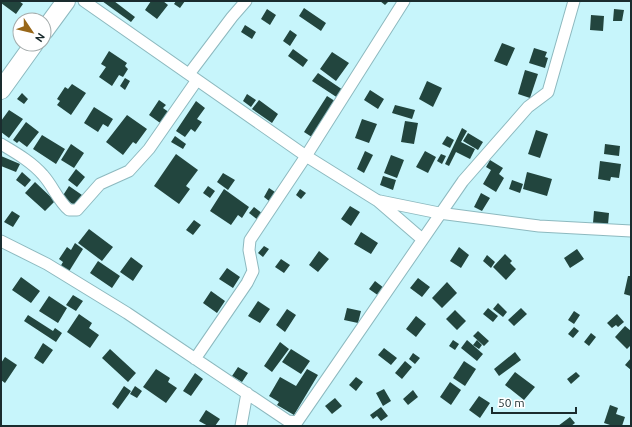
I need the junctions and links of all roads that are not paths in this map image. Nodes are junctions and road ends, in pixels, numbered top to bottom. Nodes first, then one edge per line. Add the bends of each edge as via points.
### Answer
1 (66, 1) edge
2 (84, 1) edge
3 (246, 1) edge
4 (404, 1) edge
5 (574, 1) edge
6 (52, 20) edge
7 (28, 52) edge
8 (193, 77) junction
9 (1, 90) edge
10 (1, 144) edge
11 (306, 156) junction
12 (378, 201) junction
13 (439, 213) junction
14 (631, 231) edge
15 (422, 239) junction
16 (1, 241) edge
17 (195, 359) junction
18 (247, 393) junction
19 (242, 426) edge

1 - 6 main road
2 - 8 street
3 - 8 street via 232,16
4 - 11 street
5 - 13 street via 548,92 528,107 462,181
7 - 9 main road
8 - 10 street via 144,155 129,171 100,184 77,210 69,210 63,205 43,175 28,161
8 - 11 street
11 - 12 street
11 - 17 street via 250,240 253,270 247,283
12 - 13 street
12 - 15 street
13 - 14 street via 539,226
13 - 15 street
15 - 18 street via 297,422 288,421
16 - 17 street via 54,268
17 - 18 street
18 - 19 street

